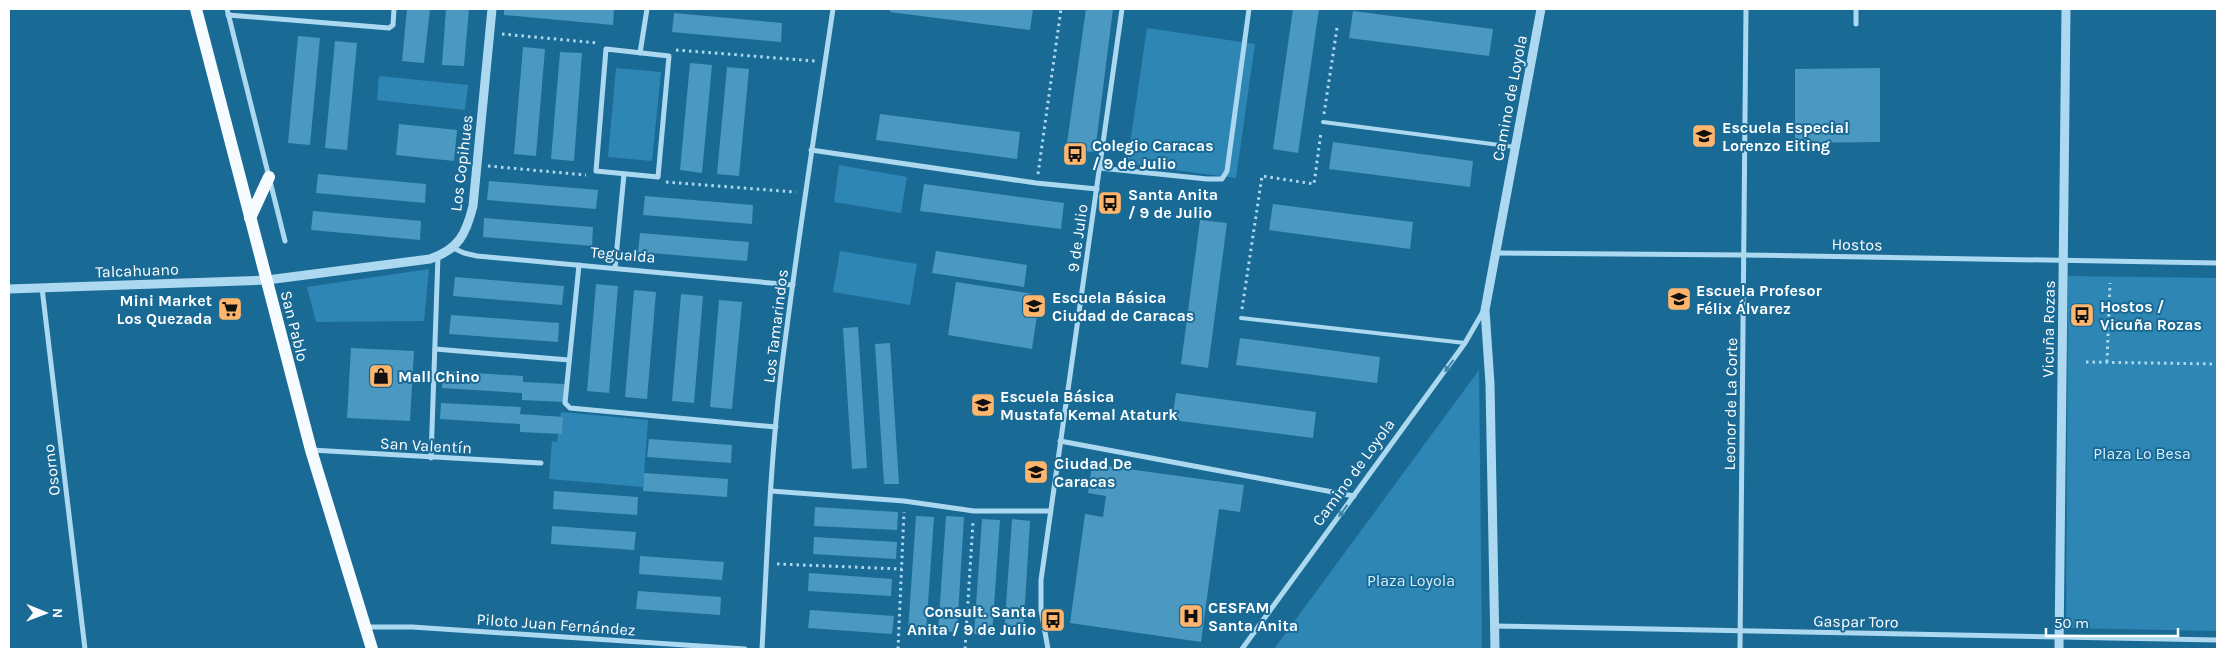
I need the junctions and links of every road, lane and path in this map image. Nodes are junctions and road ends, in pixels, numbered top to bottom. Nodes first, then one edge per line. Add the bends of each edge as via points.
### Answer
1 (196, 9) edge
2 (227, 9) edge
3 (394, 9) edge
4 (492, 9) edge
5 (647, 9) edge
6 (833, 9) edge
7 (1061, 9) edge
8 (1122, 9) edge
9 (1248, 9) edge
10 (1541, 9) edge
11 (1746, 9) edge
12 (1856, 9) edge
13 (2066, 9) edge
14 (228, 15) junction
15 (1856, 24) dead end
16 (1337, 28) dead end
17 (489, 33) junction
18 (606, 49) junction
19 (640, 53) junction
20 (669, 56) junction
21 (825, 62) junction
22 (1323, 122) junction
23 (1515, 147) junction
24 (812, 150) junction
25 (477, 166) junction
26 (1100, 168) junction
27 (596, 172) junction
28 (624, 174) junction
29 (658, 176) junction
30 (269, 177) junction
31 (1036, 183) junction
32 (1097, 189) junction
33 (805, 193) junction
34 (250, 218) junction
35 (285, 241) dead end
36 (453, 248) junction
37 (1495, 253) junction
38 (1744, 254) junction
39 (438, 256) junction
40 (2063, 260) junction
41 (2217, 263) edge
42 (579, 265) junction
43 (615, 268) junction
44 (267, 280) junction
45 (2110, 283) dead end
46 (793, 285) junction
47 (42, 288) junction
48 (9, 289) edge
49 (1485, 310) junction
50 (1241, 318) joint
51 (1466, 343) junction
52 (435, 350) junction
53 (569, 360) junction
54 (2086, 362) dead end
55 (2108, 362) junction
56 (2217, 364) edge
57 (776, 427) junction
58 (1060, 441) junction
59 (311, 450) junction
60 (431, 458) junction
61 (541, 464) dead end
62 (771, 492) junction
63 (1354, 496) junction
64 (904, 501) junction
65 (974, 511) junction
66 (1050, 511) junction
67 (766, 564) junction
68 (902, 569) junction
69 (1494, 626) junction
70 (364, 627) junction
71 (1740, 631) junction
72 (2059, 637) junction
73 (2217, 640) edge
74 (84, 649) edge
75 (372, 649) edge
76 (745, 649) edge
77 (762, 649) edge
78 (898, 649) edge
79 (965, 649) edge
80 (1048, 649) edge
81 (1242, 649) edge
82 (1495, 649) edge
83 (1740, 649) edge
84 (2059, 649) edge

1 - 34 main road, San Pablo
2 - 14 street
3 - 14 street via 393,25 389,28
4 - 17 street, Los Copihues
5 - 19 street
6 - 21 street, Los Tamarindos
7 - 31 path
8 - 26 street, 9 de Julio
9 - 26 street via 1227,171 1222,179
10 - 23 street, Camino de Loyola
11 - 38 street, Leonor de La Corte
12 - 15 street
13 - 40 street, Vicuña Rozas
14 - 30 street
16 - 22 path
17 - 18 path via 599,43
17 - 25 street, Los Copihues
18 - 19 street
18 - 27 street
19 - 20 street
20 - 21 path via 674,50
20 - 29 street
21 - 24 street, Los Tamarindos
22 - 23 lane
22 - 50 path via 1314,184 1262,176
23 - 37 street, Camino de Loyola
24 - 31 street
24 - 33 street, Los Tamarindos
25 - 27 path via 590,175
25 - 36 street, Los Copihues via 470,216 464,233
26 - 32 street, 9 de Julio
27 - 28 street
28 - 29 street
28 - 43 street
29 - 33 path via 661,182
30 - 34 main road
30 - 35 street
31 - 32 street
32 - 58 street, 9 de Julio
33 - 46 street, Los Tamarindos
34 - 44 main road, San Pablo
36 - 39 street, Los Copihues
36 - 42 street, Tegualda via 477,256
37 - 38 street, Hostos
37 - 49 street, Camino de Loyola
38 - 40 street, Hostos
38 - 71 street, Leonor de La Corte
39 - 44 street
39 - 52 street
40 - 41 street, Hostos
40 - 72 street, Vicuña Rozas
42 - 43 street, Tegualda
42 - 53 street
43 - 46 street, Tegualda
44 - 47 street, Talcahuano
44 - 59 main road, San Pablo
45 - 55 path
46 - 57 street, Los Tamarindos
47 - 48 street, Talcahuano
47 - 74 street, Osorno
49 - 51 street, Camino de Loyola
49 - 69 street, Camino de Loyola via 1490,384
50 - 51 lane
51 -> 63 street, Camino de Loyola
52 - 53 street
52 - 60 street
53 - 57 street via 565,403 570,408
54 - 55 path
55 - 56 path
57 - 62 street, Los Tamarindos
58 - 63 street
58 - 66 street, 9 de Julio
59 - 60 street, San Valentín
59 - 70 main road, San Pablo
60 - 61 street, San Valentín
62 - 64 street
62 - 67 street, Los Tamarindos
63 -> 81 street, Camino de Loyola
64 - 65 street
64 - 68 path
65 - 66 street
65 - 79 path
66 - 80 street, 9 de Julio via 1040,589
67 - 68 path
67 - 77 street, Los Tamarindos
68 - 78 path
69 - 71 street, Gaspar Toro
69 - 82 street, Camino de Loyola
70 - 75 main road, San Pablo
70 - 76 street, Piloto Juan Fernández via 412,627
71 - 72 street, Gaspar Toro
71 - 83 street, Leonor de La Corte
72 - 73 street, Gaspar Toro
72 - 84 street, Vicuña Rozas

